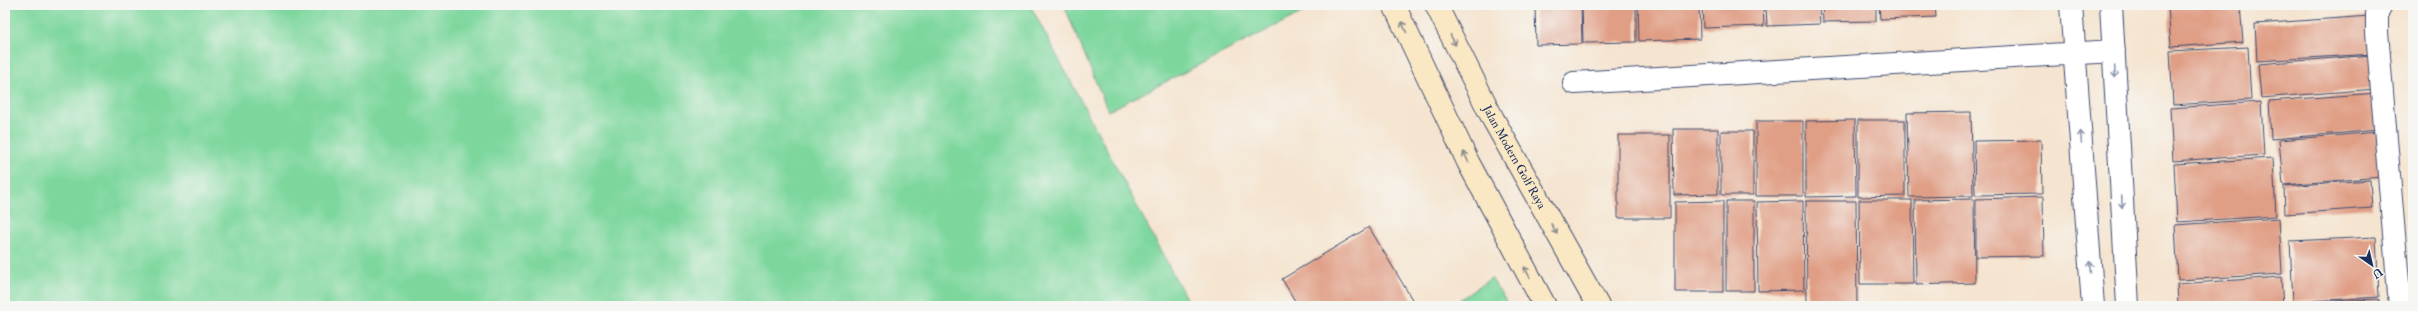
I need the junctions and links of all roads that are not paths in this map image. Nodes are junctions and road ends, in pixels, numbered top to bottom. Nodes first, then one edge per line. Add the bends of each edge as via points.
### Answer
1 (1394, 5) edge
2 (1436, 5) edge
3 (2071, 5) edge
4 (2111, 5) edge
5 (2381, 5) edge
6 (2114, 51) junction
7 (2075, 53) junction
8 (1574, 83) dead end
9 (2404, 298) edge
10 (1545, 306) edge
11 (1598, 306) edge
12 (2093, 306) edge
13 (2128, 306) edge

10 -> 1 street via 1468,162
2 -> 11 street, Jalan Modern Golf Raya via 1492,119
3 - 7 street
4 - 6 street
5 - 9 street via 2377,12 2377,32
6 - 7 street
6 -> 13 street
7 - 8 street
12 -> 7 street

